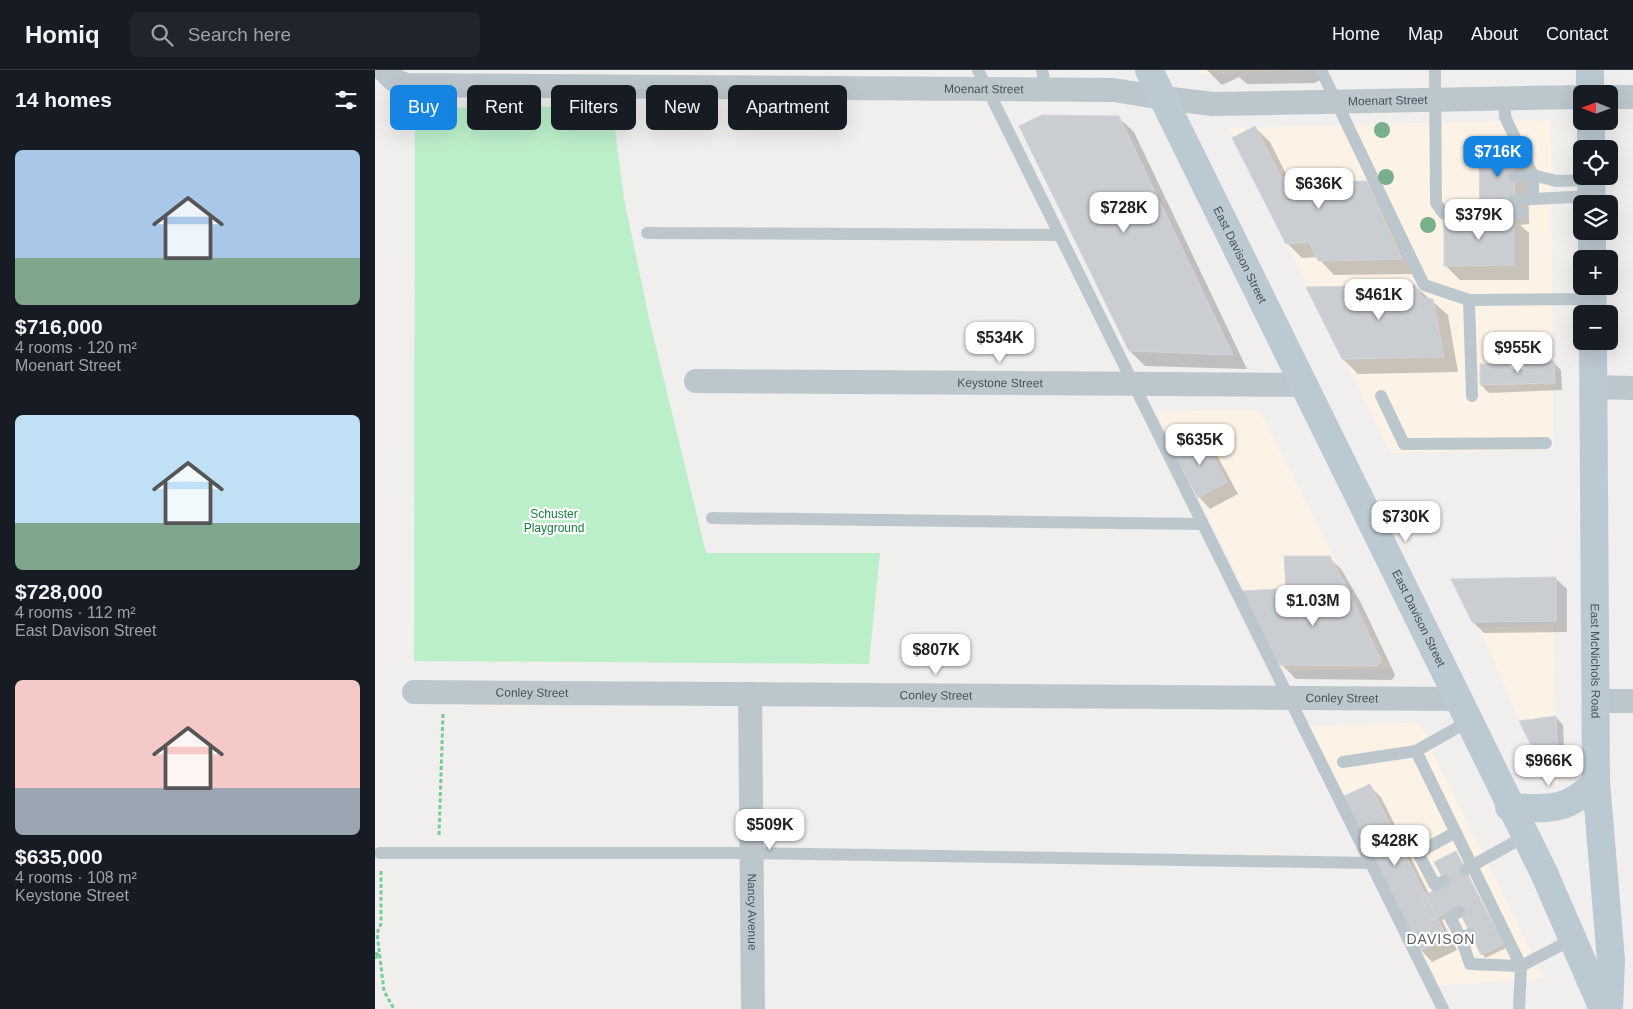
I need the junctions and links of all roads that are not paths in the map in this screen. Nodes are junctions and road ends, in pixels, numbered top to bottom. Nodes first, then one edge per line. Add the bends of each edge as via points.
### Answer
1 (1149, 70) edge
2 (1321, 70) edge
3 (1435, 70) edge
4 (1590, 70) edge
5 (386, 72) edge
6 (983, 79) edge
7 (1044, 80) edge
8 (1591, 85) edge
9 (1618, 97) edge
10 (1633, 97) edge
11 (1163, 98) junction
12 (1573, 98) edge
13 (1505, 99) junction
14 (1435, 100) junction
15 (1336, 101) junction
16 (1533, 175) junction
17 (1514, 176) dead end
18 (1591, 189) edge
19 (1533, 199) junction
20 (1514, 200) dead end
21 (1522, 213) dead end
22 (647, 233) dead end
23 (1059, 235) junction
24 (1469, 300) junction
25 (1593, 300) edge
26 (1593, 350) edge
27 (696, 382) dead end
28 (1132, 384) junction
29 (1305, 385) junction
30 (1593, 387) junction
31 (1633, 388) edge
32 (1381, 396) dead end
33 (1472, 396) dead end
34 (1546, 443) dead end
35 (711, 518) dead end
36 (1202, 524) junction
37 (414, 692) dead end
38 (750, 694) junction
39 (1289, 698) junction
40 (1597, 700) junction
41 (1633, 701) edge
42 (1463, 710) junction
43 (1416, 751) junction
44 (1343, 762) dead end
45 (1596, 782) junction
46 (1509, 808) junction
47 (1456, 832) junction
48 (1524, 837) junction
49 (380, 854) road end
50 (751, 854) junction
51 (1371, 863) junction
52 (1469, 867) junction
53 (1438, 885) dead end
54 (1452, 914) dead end
55 (1573, 939) junction
56 (1521, 966) junction
57 (753, 1009) edge
58 (1443, 1009) edge
59 (1519, 1009) edge
60 (1603, 1009) edge
61 (1609, 1009) edge

1 - 11 main road, East Davison Street
2 - 15 lane
3 - 14 lane
4 - 8 main road
5 - 6 street, Moenart Street via 406,85
6 - 7 street, Moenart Street
6 - 23 lane
7 - 11 street, Moenart Street
9 - 10 street
11 - 15 street, Moenart Street via 1213,104
11 - 29 main road, East Davison Street
12 - 13 street, Moenart Street
13 - 14 street, Moenart Street
13 - 16 lane via 1505,117
14 - 15 street, Moenart Street
14 - 21 lane via 1436,203 1445,214
15 - 24 lane via 1424,285
16 - 17 lane
16 - 18 lane
16 - 19 lane
18 - 19 lane
19 - 20 lane
22 - 23 lane
23 - 28 lane
24 - 25 lane
24 - 33 lane
26 - 30 main road, East McNichols Road
27 - 28 street, Keystone Street
28 - 29 street, Keystone Street
28 - 36 lane
29 - 42 main road, East Davison Street
30 - 31 street
30 - 40 main road, East McNichols Road
32 - 34 lane via 1404,444
35 - 36 lane
36 - 39 lane
37 - 38 street, Conley Street
38 - 39 street, Conley Street
38 - 50 street, Nancy Avenue
39 - 42 street, Conley Street
39 - 51 lane
40 - 41 street
40 - 45 main road, East McNichols Road
42 - 43 lane
42 - 46 main road, East Davison Street
43 - 44 lane
43 - 47 lane
45 - 46 main road via 1567,805
45 - 61 main road, East McNichols Road via 1611,960
46 - 48 main road, East Davison Street
47 - 52 lane
47 - 53 lane via 1418,853
48 - 52 lane
48 - 55 main road, East Davison Street
49 - 50 lane
50 - 51 lane
50 - 57 street, Nancy Avenue
51 - 58 lane
52 - 56 lane
54 - 56 lane via 1465,936 1470,964
55 - 56 lane
55 - 60 main road, East Davison Street
56 - 59 lane

